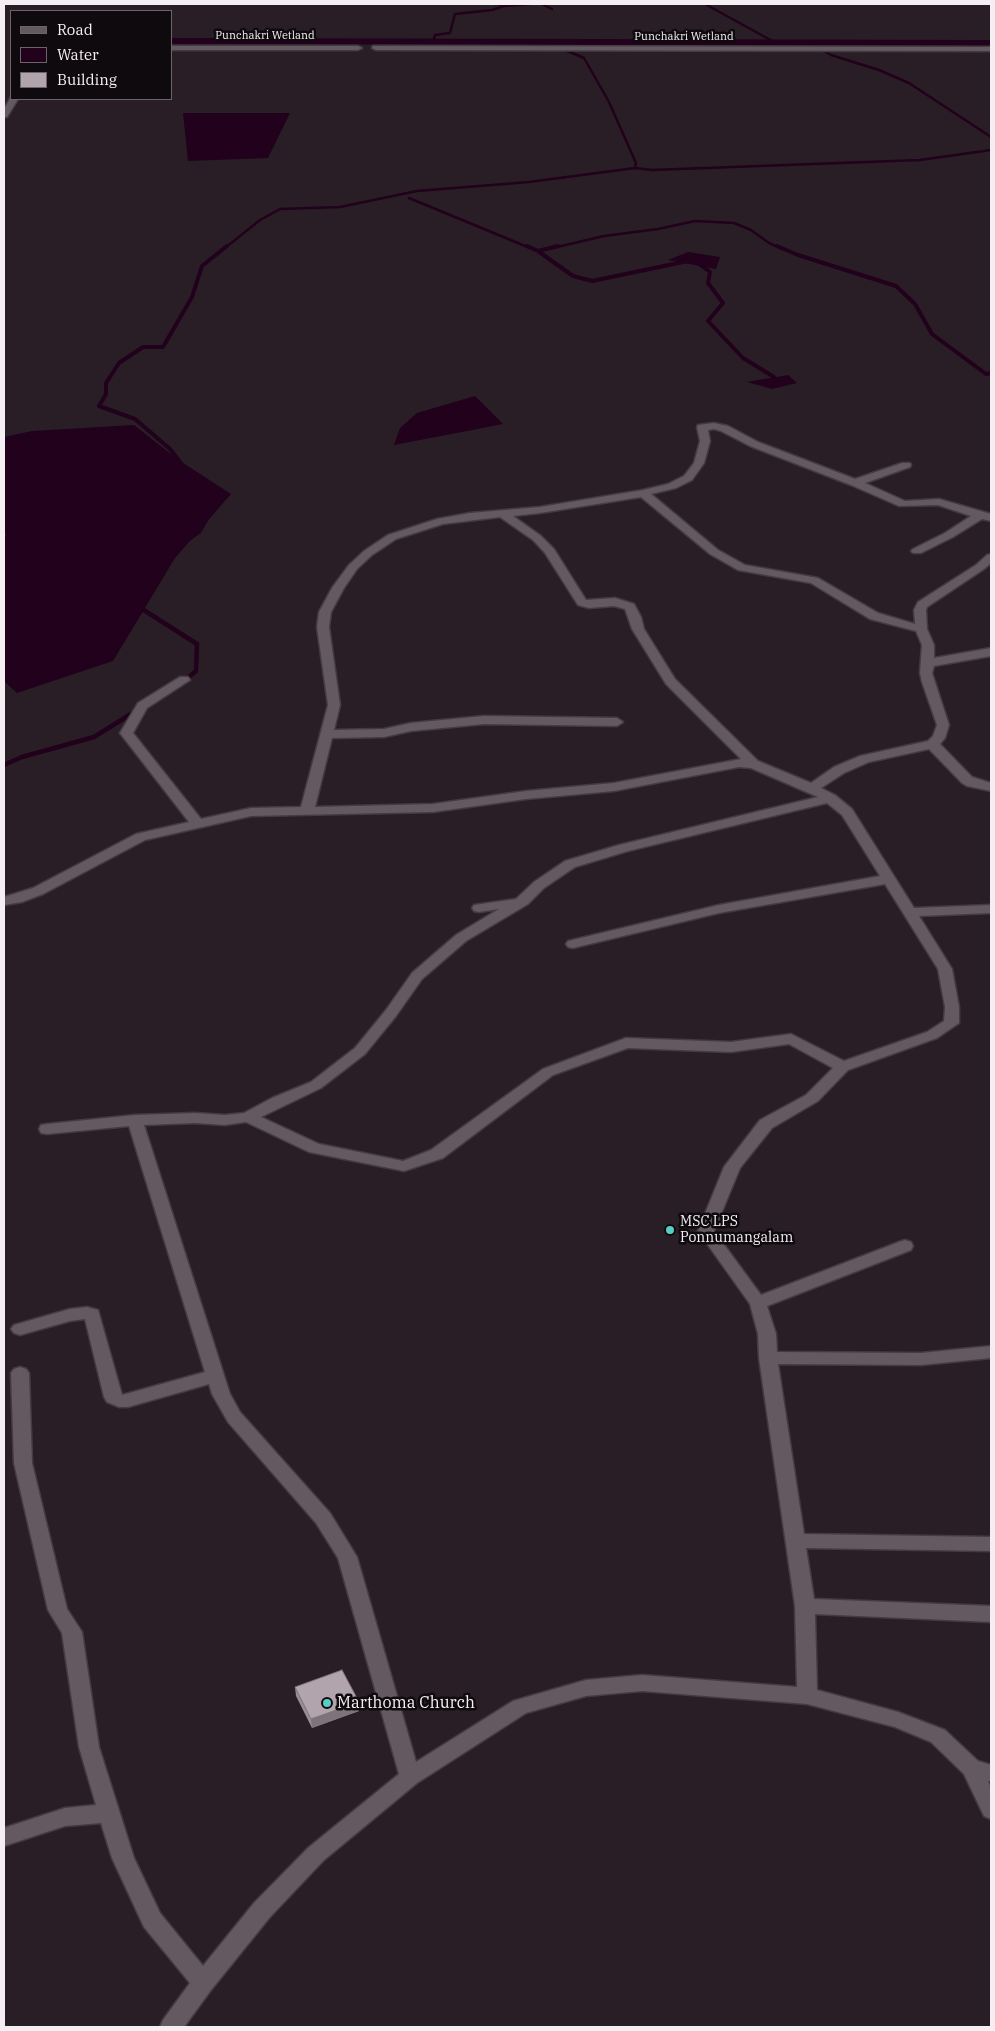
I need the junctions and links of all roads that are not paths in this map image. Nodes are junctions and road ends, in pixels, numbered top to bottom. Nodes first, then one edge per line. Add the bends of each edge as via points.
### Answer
1 (172, 48) edge
2 (358, 48) dead end
3 (376, 48) dead end
4 (991, 48) edge
5 (13, 100) edge
6 (4, 115) edge
7 (906, 465) dead end
8 (855, 483) junction
9 (643, 493) junction
10 (502, 514) junction
11 (985, 517) edge
12 (917, 551) dead end
13 (991, 557) edge
14 (921, 629) junction
15 (991, 652) edge
16 (928, 663) junction
17 (184, 680) dead end
18 (617, 722) dead end
19 (327, 734) junction
20 (932, 744) junction
21 (753, 764) junction
22 (991, 787) edge
23 (812, 788) junction
24 (830, 798) junction
25 (307, 810) junction
26 (198, 824) junction
27 (890, 879) junction
28 (523, 901) junction
29 (4, 902) edge
30 (479, 908) dead end
31 (991, 909) edge
32 (910, 912) junction
33 (573, 944) dead end
34 (843, 1067) junction
35 (248, 1117) junction
36 (135, 1120) junction
37 (47, 1129) dead end
38 (905, 1246) dead end
39 (758, 1303) junction
40 (20, 1329) dead end
41 (991, 1352) edge
42 (768, 1358) junction
43 (20, 1373) dead end
44 (215, 1376) junction
45 (794, 1541) junction
46 (991, 1544) edge
47 (805, 1606) junction
48 (991, 1614) edge
49 (807, 1696) junction
50 (981, 1770) edge
51 (410, 1777) junction
52 (991, 1810) edge
53 (109, 1813) junction
54 (4, 1837) edge
55 (203, 1983) junction
56 (171, 2027) edge

1 - 2 street, Punchakri Wetland
3 - 4 street, Punchakri Wetland
5 - 6 street
7 - 8 street
8 - 9 street via 754,444 724,428 702,426 705,441 699,463 688,478 672,486
8 - 11 street via 903,504 939,502
9 - 10 street
9 - 14 street via 714,552 742,568 814,580 874,616
10 - 19 street via 470,516 417,527 392,537 353,567 324,612 323,627 334,705
10 - 21 street via 550,551 582,602 615,602 630,607 638,629 670,681
11 - 12 street
13 - 14 street via 922,605
14 - 16 street via 928,645
15 - 16 street
16 - 20 street via 928,682 943,725 939,738
17 - 26 street via 142,706 126,734
18 - 19 street via 484,720 384,733
19 - 25 street
20 - 22 street via 967,780
20 - 23 street via 865,759 839,770
21 - 23 street
21 - 25 street via 739,762 614,787 433,808
23 - 24 street
24 - 27 street via 846,812
24 - 28 street via 570,864 539,885
25 - 26 street via 251,812
26 - 29 street via 141,837 38,891
27 - 32 street
27 - 33 street via 719,909
28 - 30 street
28 - 35 street via 461,938 417,976 360,1051 316,1085
31 - 32 street
32 - 34 street via 945,970 952,1007 951,1023 932,1036
34 - 35 street via 791,1039 731,1046 626,1043 548,1072 437,1154 404,1166 314,1148
34 - 39 street via 812,1098 766,1124 732,1167 706,1231
35 - 36 street
36 - 37 street
36 - 44 street
38 - 39 street
39 - 42 street via 767,1334
40 - 44 street via 70,1315 92,1314 113,1397 119,1402
41 - 42 street via 921,1359
42 - 45 street
43 - 53 street via 23,1463 58,1610 72,1632 89,1747
44 - 51 street via 234,1416 323,1518 347,1558
45 - 46 street
45 - 47 street
47 - 48 street
47 - 49 street
49 - 50 street via 898,1720 938,1736
49 - 51 street via 642,1683 586,1688 520,1707
50 - 52 street
51 - 55 street via 316,1854 262,1910
53 - 54 street via 65,1817
53 - 55 street via 123,1858 152,1920
55 - 56 street

